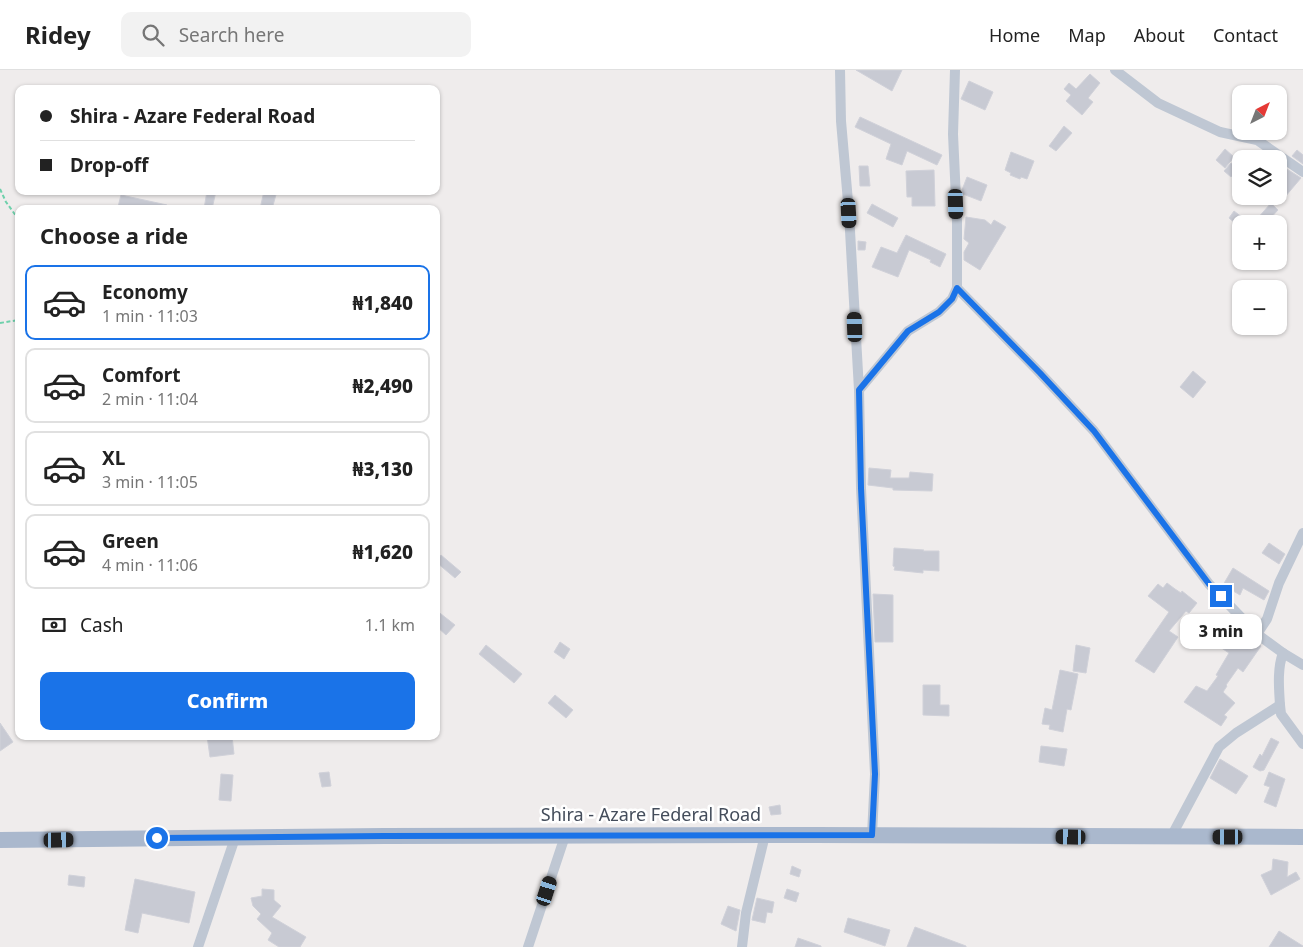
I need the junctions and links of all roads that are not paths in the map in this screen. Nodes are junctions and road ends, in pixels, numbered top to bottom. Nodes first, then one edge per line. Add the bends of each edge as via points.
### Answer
1 (840, 70) edge
2 (955, 70) edge
3 (1116, 70) edge
4 (1303, 172) edge
5 (957, 288) junction
6 (859, 390) junction
7 (1303, 533) edge
8 (1257, 634) junction
9 (1282, 653) junction
10 (1303, 665) edge
11 (1280, 705) junction
12 (1303, 744) edge
13 (765, 835) junction
14 (872, 835) junction
15 (565, 836) junction
16 (1171, 837) junction
17 (1303, 837) edge
18 (235, 838) junction
19 (0, 840) edge
20 (198, 947) edge
21 (528, 947) edge
22 (742, 947) edge

1 - 6 street
2 - 5 street via 953,134
3 - 4 street via 1158,103 1220,132 1257,140
5 - 6 street via 952,299 939,312 908,331
5 - 8 street via 1094,431 1209,584
6 - 14 street via 875,774
7 - 8 street
8 - 9 street
9 - 10 street
9 - 11 street
11 - 12 street via 1281,714
11 - 16 street via 1219,747
13 - 14 main road, Shira - Azare Federal Road
13 - 15 main road, Shira - Azare Federal Road
13 - 22 street via 746,913
14 - 16 main road, Shira - Azare Federal Road
15 - 18 main road, Shira - Azare Federal Road
15 - 21 street
16 - 17 main road, Shira - Azare Federal Road
18 - 19 main road, Shira - Azare Federal Road
18 - 20 street

